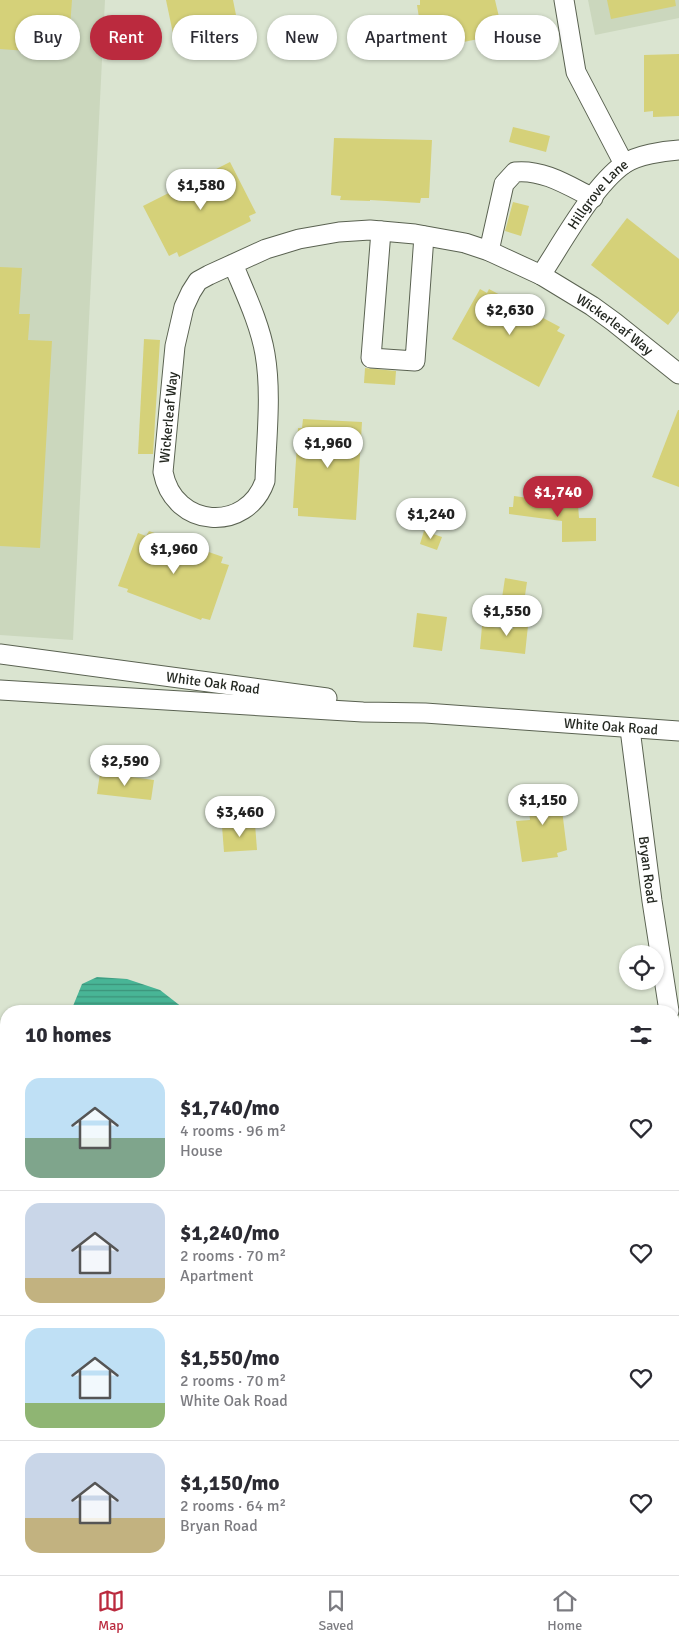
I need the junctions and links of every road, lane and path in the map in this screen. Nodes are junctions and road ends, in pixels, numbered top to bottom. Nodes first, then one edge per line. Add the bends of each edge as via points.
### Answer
1 (564, 2) edge
2 (679, 150) edge
3 (624, 164) junction
4 (593, 198) junction
5 (381, 231) junction
6 (424, 236) junction
7 (489, 251) junction
8 (233, 264) junction
9 (541, 275) junction
10 (679, 374) edge
11 (0, 654) edge
12 (0, 690) edge
13 (425, 713) junction
14 (630, 729) junction
15 (679, 731) edge
16 (668, 1005) edge

1 - 3 street via 576,72
2 - 3 street, Hillgrove Lane via 655,152
3 - 4 street, Hillgrove Lane
4 - 7 street via 552,178 528,170 515,172 504,184
4 - 9 street, Hillgrove Lane
5 - 6 street, Wickerleaf Way
5 - 6 street via 371,358 415,361
5 - 8 street, Wickerleaf Way via 339,232 298,239
6 - 7 street, Wickerleaf Way via 466,243
7 - 9 street, Wickerleaf Way
8 - 8 street, Wickerleaf Way via 198,281 184,307 175,346 163,472 172,496 183,508 213,518 232,515 245,508 262,491 265,481 268,384 265,353
9 - 10 street, Wickerleaf Way via 592,306
11 - 13 street, White Oak Road
12 - 13 street, White Oak Road
13 - 14 street, White Oak Road
14 - 15 street, White Oak Road
14 - 16 street, Bryan Road

